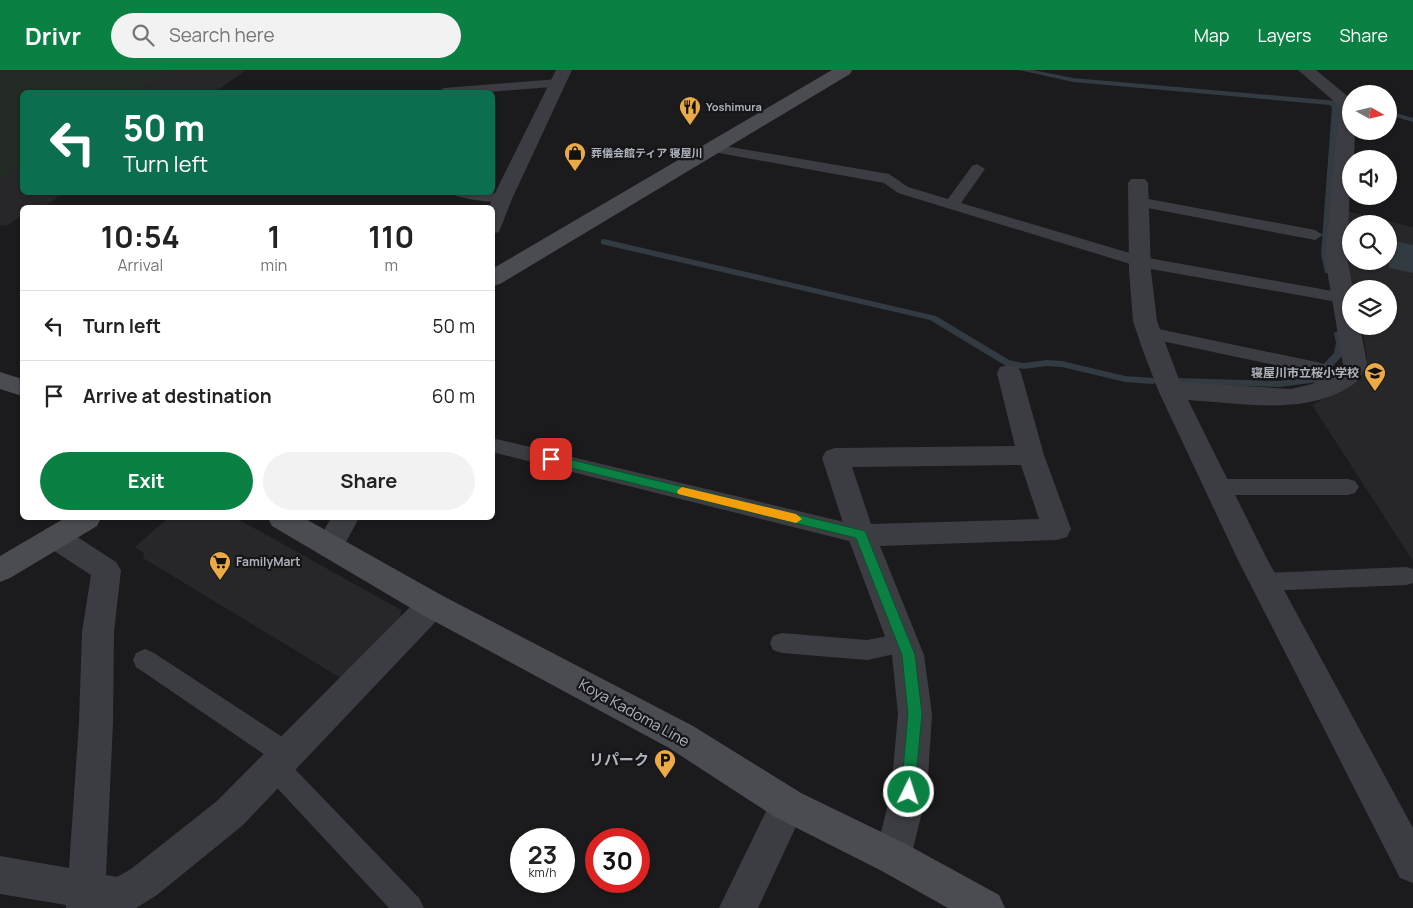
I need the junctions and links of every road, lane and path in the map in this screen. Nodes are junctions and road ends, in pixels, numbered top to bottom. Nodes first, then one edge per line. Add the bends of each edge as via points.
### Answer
1 (844, 70) edge
2 (1306, 70) edge
3 (561, 76) edge
4 (459, 90) edge
5 (713, 148) junction
6 (977, 169) dead end
7 (1138, 193) joint
8 (479, 195) edge
9 (502, 198) junction
10 (951, 205) junction
11 (495, 219) edge
12 (1316, 235) dead end
13 (1140, 262) junction
14 (495, 277) edge
15 (1332, 296) junction
16 (1149, 333) junction
17 (1317, 368) dead end
18 (1009, 373) dead end
19 (0, 380) edge
20 (20, 387) edge
21 (1171, 390) junction
22 (495, 446) edge
23 (1031, 455) junction
24 (1218, 487) junction
25 (1348, 487) dead end
26 (84, 520) edge
27 (291, 520) edge
28 (338, 530) edge
29 (861, 535) junction
30 (55, 537) junction
31 (0, 570) edge
32 (1407, 576) dead end
33 (1265, 582) junction
34 (432, 605) junction
35 (782, 643) dead end
36 (904, 643) junction
37 (145, 660) dead end
38 (281, 761) junction
39 (788, 805) junction
40 (893, 857) junction
41 (1413, 865) edge
42 (0, 875) edge
43 (84, 899) edge
44 (409, 908) edge
45 (738, 908) edge
46 (986, 908) edge

1 - 5 street
2 - 15 street via 1343,100 1348,108
3 - 4 lane
3 - 9 street
5 - 10 lane via 889,179 903,190
5 - 14 street
6 - 10 lane
7 - 12 lane
7 - 13 street
8 - 9 lane
9 - 11 street
10 - 13 lane
13 - 15 lane
13 - 16 street
15 - 21 street via 1355,364 1347,377 1320,390 1291,398
16 - 17 lane
16 - 21 street
18 - 23 street
19 - 20 street
21 - 24 street
22 - 29 lane
23 - 29 street via 1057,529
23 - 29 street via 835,458
24 - 25 lane
24 - 33 street
26 - 30 street
27 - 28 street, Koya Kadoma Line
28 - 34 street, Koya Kadoma Line
29 - 36 street
30 - 31 street
30 - 43 street via 106,570 98,632 96,722
32 - 33 lane
33 - 41 street
34 - 38 street
34 - 39 street, Koya Kadoma Line via 681,737
35 - 36 lane via 867,650
36 - 40 street via 915,714 909,792
37 - 38 lane
38 - 43 street via 230,813 144,882 120,896
38 - 44 lane
39 - 40 street, Koya Kadoma Line
39 - 45 street
40 - 46 street, Koya Kadoma Line
42 - 43 street

